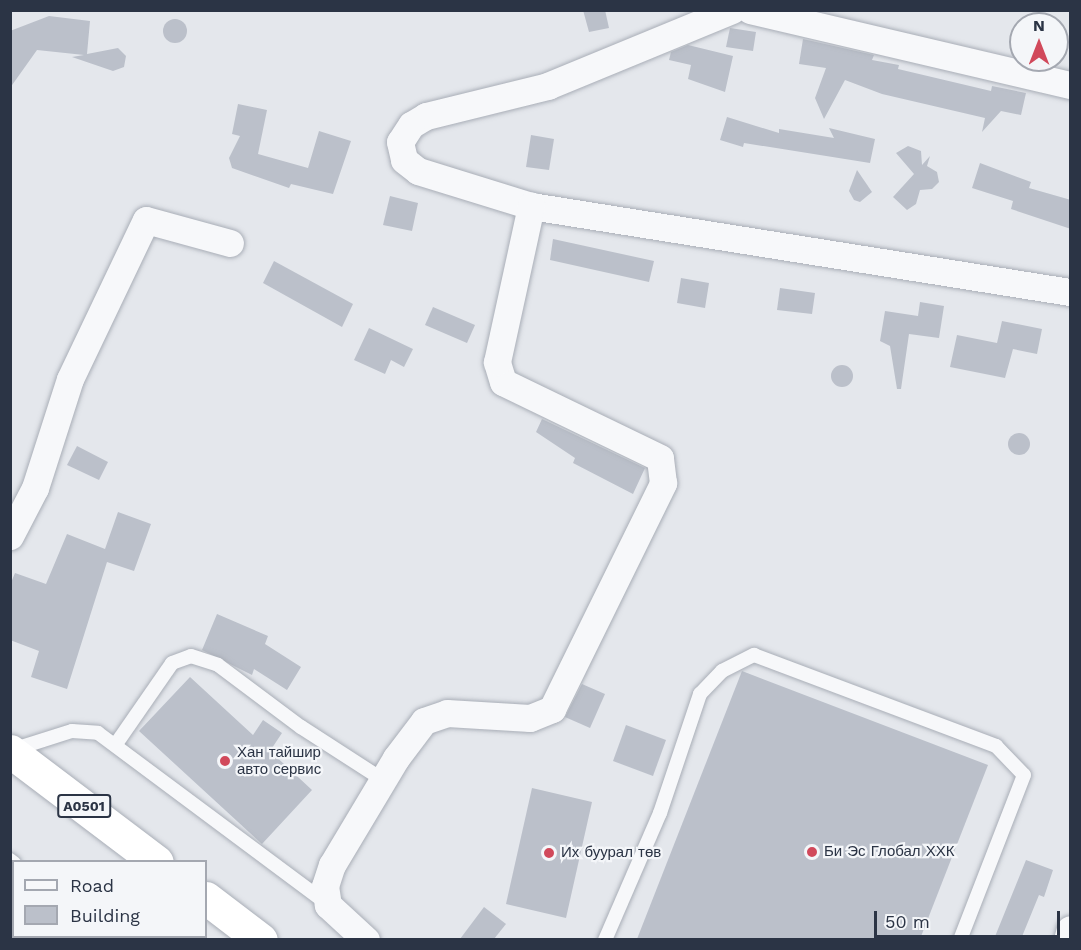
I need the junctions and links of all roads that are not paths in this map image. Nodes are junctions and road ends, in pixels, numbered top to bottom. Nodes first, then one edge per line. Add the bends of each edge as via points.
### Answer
1 (732, 10) edge
2 (750, 10) edge
3 (1071, 85) edge
4 (531, 206) junction
5 (230, 243) dead end
6 (1071, 292) edge
7 (10, 536) edge
8 (116, 744) junction
9 (11, 751) edge
10 (383, 780) junction
11 (157, 860) edge
12 (207, 899) edge
13 (328, 904) junction
14 (1071, 929) edge
15 (261, 939) edge
16 (366, 939) edge
17 (605, 939) edge
18 (960, 939) edge
19 (1067, 939) edge

1 - 4 street via 548,86 426,116 411,125 400,142 404,160 418,171
2 - 3 street
4 - 6 street
4 - 10 street via 497,362 503,382 660,458 663,483 552,709 530,718 447,713 424,721
5 - 7 street via 146,220 70,379 35,488
8 - 9 lane via 98,733 72,731
8 - 10 lane via 172,663 191,656 218,665 301,727
8 - 13 lane
9 - 11 highway, A0501
10 - 13 street via 332,865 325,886
12 - 15 highway
13 - 16 street
14 - 19 street
17 - 18 lane via 660,813 700,694 722,671 754,655 996,746 1024,775

